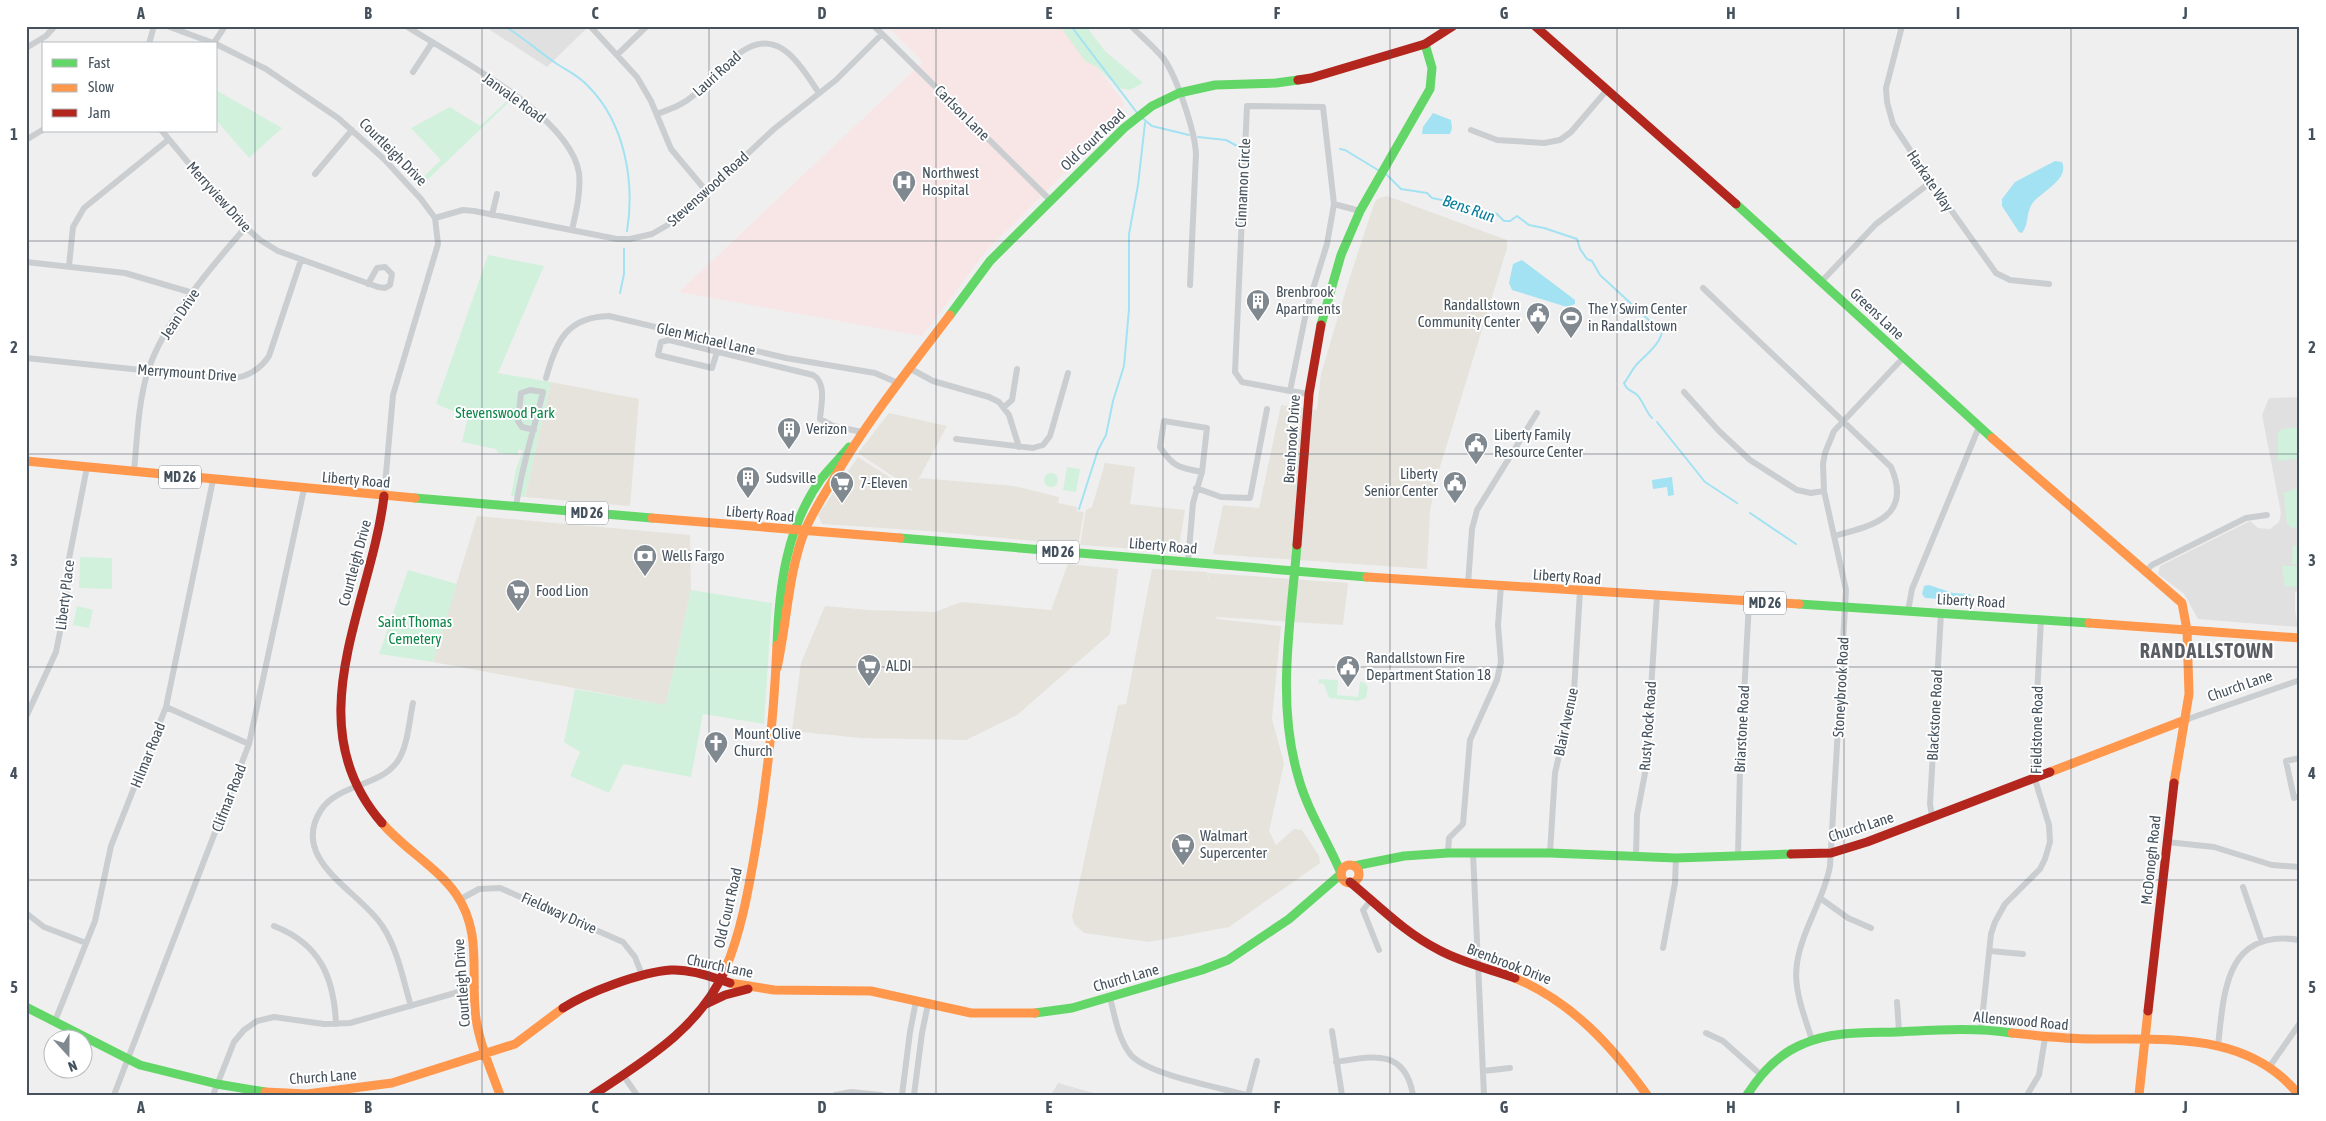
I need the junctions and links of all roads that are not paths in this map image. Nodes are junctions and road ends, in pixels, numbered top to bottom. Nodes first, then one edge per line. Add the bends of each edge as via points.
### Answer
1 (55, 26) edge
2 (154, 26) edge
3 (167, 26) edge
4 (225, 26) edge
5 (406, 26) edge
6 (647, 26) edge
7 (874, 26) edge
8 (1131, 26) edge
9 (1453, 26) edge
10 (1535, 26) edge
11 (1902, 26) edge
12 (591, 27) edge
13 (882, 34) junction
14 (150, 42) edge
15 (211, 42) edge
16 (217, 42) edge
17 (432, 43) junction
18 (1425, 44) junction
19 (218, 45) edge
20 (26, 48) edge
21 (618, 54) junction
22 (413, 72) dead end
23 (1608, 90) junction
24 (819, 93) junction
25 (1179, 93) junction
26 (657, 114) junction
27 (42, 130) edge
28 (352, 130) junction
29 (1471, 130) dead end
30 (163, 132) edge
31 (26, 140) edge
32 (168, 140) junction
33 (315, 174) dead end
34 (1931, 182) junction
35 (707, 192) junction
36 (496, 194) dead end
37 (1050, 200) junction
38 (1334, 204) junction
39 (1360, 211) junction
40 (492, 215) junction
41 (435, 218) junction
42 (245, 228) junction
43 (572, 230) junction
44 (301, 260) junction
45 (26, 262) edge
46 (69, 266) junction
47 (1822, 281) junction
48 (368, 284) dead end
49 (2049, 284) dead end
50 (1190, 285) dead end
51 (1703, 288) dead end
52 (194, 293) junction
53 (717, 352) junction
54 (1904, 357) junction
55 (26, 358) edge
56 (909, 368) junction
57 (1017, 370) dead end
58 (148, 371) junction
59 (1068, 372) dead end
60 (546, 378) dead end
61 (898, 383) junction
62 (1290, 391) junction
63 (1684, 392) dead end
64 (1309, 394) junction
65 (1004, 407) junction
66 (1268, 408) dead end
67 (1537, 413) dead end
68 (1843, 421) junction
69 (1979, 427) junction
70 (534, 430) junction
71 (859, 436) junction
72 (956, 439) dead end
73 (1019, 447) junction
74 (26, 461) edge
75 (86, 467) junction
76 (134, 472) junction
77 (1202, 472) junction
78 (213, 480) junction
79 (1196, 488) junction
80 (304, 489) junction
81 (1824, 491) junction
82 (384, 496) junction
83 (516, 507) junction
84 (2267, 516) dead end
85 (793, 530) junction
86 (805, 531) junction
87 (1834, 536) junction
88 (1188, 562) junction
89 (1295, 571) junction
90 (2145, 572) junction
91 (1468, 584) junction
92 (1501, 586) junction
93 (1580, 591) junction
94 (1657, 596) junction
95 (1749, 602) junction
96 (1845, 608) junction
97 (1908, 611) junction
98 (1941, 613) junction
99 (2041, 619) junction
100 (2187, 630) junction
101 (2300, 638) edge
102 (777, 668) junction
103 (2300, 680) edge
104 (413, 703) dead end
105 (166, 706) junction
106 (26, 717) edge
107 (2185, 720) junction
108 (250, 744) junction
109 (2300, 758) edge
110 (2034, 778) junction
111 (356, 787) junction
112 (2300, 796) edge
113 (1932, 816) junction
114 (2167, 842) junction
115 (1448, 853) junction
116 (1550, 853) junction
117 (1832, 853) junction
118 (1473, 854) junction
119 (1636, 856) junction
120 (1738, 856) junction
121 (1676, 858) junction
122 (2300, 867) edge
123 (1350, 874) junction
124 (2243, 887) dead end
125 (1369, 898) junction
126 (1820, 898) junction
127 (459, 900) junction
128 (26, 913) edge
129 (274, 926) dead end
130 (1871, 928) dead end
131 (2300, 940) edge
132 (86, 942) junction
133 (2262, 942) junction
134 (1663, 948) dead end
135 (1380, 950) dead end
136 (1990, 951) junction
137 (2023, 954) dead end
138 (1478, 967) junction
139 (642, 976) junction
140 (721, 980) junction
141 (476, 987) junction
142 (754, 988) junction
143 (1110, 998) junction
144 (916, 1001) junction
145 (1897, 1002) dead end
146 (706, 1004) junction
147 (928, 1004) junction
148 (411, 1006) junction
149 (26, 1007) edge
150 (55, 1021) junction
151 (2300, 1023) edge
152 (336, 1024) junction
153 (1981, 1029) junction
154 (1332, 1031) dead end
155 (1899, 1032) junction
156 (1706, 1033) dead end
157 (2044, 1038) junction
158 (2145, 1038) junction
159 (1812, 1040) junction
160 (2218, 1046) junction
161 (486, 1055) junction
162 (127, 1059) junction
163 (1257, 1061) dead end
164 (1336, 1062) junction
165 (2270, 1066) junction
166 (1510, 1068) dead end
167 (1483, 1071) junction
168 (1760, 1074) junction
169 (623, 1075) junction
170 (217, 1084) junction
171 (2031, 1093) edge
172 (114, 1095) edge
173 (213, 1095) edge
174 (500, 1095) edge
175 (593, 1095) edge
176 (637, 1095) edge
177 (835, 1095) edge
178 (881, 1095) edge
179 (902, 1095) edge
180 (914, 1095) edge
181 (1247, 1095) edge
182 (1342, 1095) edge
183 (1414, 1095) edge
184 (1484, 1095) edge
185 (1647, 1095) edge
186 (1747, 1095) edge
187 (2139, 1095) edge
188 (2299, 1095) edge

1 - 20 street via 46,36
2 - 14 street
3 - 15 street, Courtleigh Drive
4 - 16 street
5 - 17 street, Janvale Road
6 - 21 street
7 - 13 street, Carlson Lane
8 - 25 street via 1164,60
9 - 18 street, Old Court Road
10 - 23 street, Greens Lane
11 - 34 street, Harkate Way via 1888,75 1887,102 1899,135
12 - 21 street
13 - 24 street, Stevenswood Road
13 - 37 street, Carlson Lane
17 - 22 street
17 - 43 street, Janvale Road via 530,106 564,140 578,173 579,195
18 - 25 street, Old Court Road via 1311,78 1215,85
18 - 39 street, Brenbrook Drive via 1432,68 1430,89
19 - 28 street, Courtleigh Drive via 266,69
21 - 26 street via 637,77
23 - 29 street via 1560,140 1544,143 1497,140
23 - 47 street, Greens Lane
24 - 26 street, Lauri Road via 789,53 775,46 758,45 741,51 686,102
24 - 35 street, Stevenswood Road via 774,129
25 - 37 street, Old Court Road via 1139,115
25 - 50 street via 1196,144
26 - 35 street via 671,149
27 - 31 street
28 - 33 street
28 - 41 street, Courtleigh Drive via 384,159
30 - 32 street, Merryview Drive
32 - 42 street, Merryview Drive
32 - 46 street via 84,208 73,227
34 - 47 street via 1876,224
34 - 49 street, Harkate Way via 1996,273 2010,280
35 - 43 street, Stevenswood Road via 669,226 642,238 618,239
36 - 40 street
37 - 56 street, Old Court Road via 990,261
38 - 39 street
38 - 62 street, Cinnamon Circle
38 - 62 street, Cinnamon Circle via 1322,107 1247,106 1235,372 1242,382
39 - 64 street, Brenbrook Drive via 1325,307
40 - 41 street, Stevenswood Road via 463,210
40 - 43 street, Stevenswood Road
41 - 82 street, Courtleigh Drive via 438,244 393,395
42 - 44 street, Merryview Drive via 278,251
42 - 52 street, Jean Drive
44 - 48 street, Merryview Drive
44 - 58 street, Merrymount Drive via 269,356 258,369 228,379
45 - 46 street
46 - 52 street via 136,275
47 - 54 street, Greens Lane
51 - 68 street
52 - 58 street, Jean Drive via 164,336
53 - 53 street via 669,340 661,342 658,355 712,368
53 - 71 street via 813,375 822,388 820,419
54 - 68 street, Stoneybrook Road
54 - 69 street, Greens Lane
55 - 58 street, Merrymount Drive
56 - 61 street, Old Court Road
56 - 65 street via 933,381 989,397
57 - 65 street via 1012,400
58 - 76 street, Jean Drive
59 - 73 street via 1047,441 1038,448
60 - 61 street, Glen Michael Lane via 555,348 565,332 589,318 609,316 786,358 867,371
61 - 71 street, Old Court Road
62 - 64 street, Cinnamon Circle
63 - 81 street via 1750,460 1798,490
64 - 89 street, Brenbrook Drive
65 - 73 street
66 - 79 street via 1250,498 1221,497
67 - 91 street via 1477,510 1472,529
68 - 81 street, Stoneybrook Road via 1834,431 1825,453
68 - 87 street via 1891,467 1897,489 1893,508 1881,522
69 - 90 street, Greens Lane
69 - 97 street via 1912,590
70 - 70 street via 519,425 521,393 530,390 543,392
70 - 83 street
71 - 85 street, Old Court Road via 816,485
71 - 86 street, Old Court Road
72 - 73 street
74 - 75 street, Liberty Road / MD 26
75 - 76 street, Liberty Road / MD 26
75 - 106 street, Liberty Place via 56,652
76 - 78 street, Liberty Road / MD 26
77 - 77 street via 1168,461 1160,447 1164,421 1207,428
77 - 79 street
78 - 80 street, Liberty Road / MD 26
78 - 105 street, Hilmar Road
79 - 88 street
80 - 82 street, Liberty Road / MD 26
80 - 108 street, Clifmar Road
81 - 87 street, Stoneybrook Road
82 - 83 street, Liberty Road / MD 26
82 - 111 street, Courtleigh Drive via 380,536 350,632 342,702 345,755
83 - 85 street, Liberty Road / MD 26
84 - 90 street via 2246,518 2152,565
85 - 86 street, Liberty Road / MD 26
85 - 102 street, Old Court Road via 779,593
86 - 88 street, Liberty Road / MD 26
86 - 102 street, Old Court Road via 791,583
87 - 96 street, Stoneybrook Road via 1844,577
88 - 89 street, Liberty Road / MD 26
89 - 91 street, Liberty Road / MD 26
89 - 123 street, Brenbrook Drive via 1286,692 1289,736 1302,791 1316,823 1333,854
90 - 100 street, Greens Lane via 2182,603
91 - 92 street, Liberty Road / MD 26
92 - 93 street, Liberty Road / MD 26
92 - 115 street via 1498,625 1502,654 1500,671 1470,740 1463,824 1449,838
93 - 94 street, Liberty Road / MD 26
93 - 116 street, Blair Avenue via 1574,691 1555,773
94 - 95 street, Liberty Road / MD 26
94 - 119 street, Rusty Rock Road via 1646,768 1638,807
95 - 96 street, Liberty Road / MD 26
95 - 120 street, Briarstone Road
96 - 97 street, Liberty Road / MD 26
96 - 117 street, Stoneybrook Road
97 - 98 street, Liberty Road / MD 26
98 - 99 street, Liberty Road / MD 26
98 - 113 street, Blackstone Road via 1930,804
99 - 100 street, Liberty Road / MD 26
99 - 110 street, Fieldstone Road
100 - 101 street, Liberty Road / MD 26
100 - 107 street, McDonogh Road via 2189,694
102 - 140 street, Old Court Road via 762,811 741,926
103 - 107 street, Church Lane
104 - 111 street via 397,762 383,774
105 - 108 street
105 - 132 street, Hilmar Road via 111,846 99,908
107 - 110 street, Church Lane
107 - 114 street, McDonogh Road
108 - 162 street, Clifmar Road
109 - 112 street via 2286,761 2294,798
110 - 113 street, Church Lane
110 - 136 street, Fieldstone Road via 2049,825 2048,851 2040,869 2012,895 1999,913 1991,934
111 - 127 street, Courtleigh Drive via 388,831 438,874
111 - 148 street via 339,794 322,808 314,826 313,844 324,866 384,928
113 - 117 street, Church Lane
114 - 122 street via 2214,847 2281,867
114 - 158 street, McDonogh Road
115 - 118 street, Church Lane
115 - 123 street, Church Lane via 1375,862
116 - 118 street, Church Lane
116 - 119 street, Church Lane
117 - 120 street, Church Lane
117 - 126 street, Stoneybrook Road via 1829,876
118 - 138 street
119 - 121 street, Church Lane
120 - 121 street, Church Lane
121 - 134 street via 1675,883
123 - 125 street, Brenbrook Drive
123 - 143 street, Church Lane via 1228,960
124 - 133 street
125 - 135 street via 1363,910
125 - 138 street, Brenbrook Drive via 1427,944
126 - 130 street via 1848,918
126 - 159 street, Stoneybrook Road via 1798,950 1796,969 1798,993
127 - 139 street, Fieldway Drive via 486,887 508,891 623,942 635,957
127 - 141 street, Courtleigh Drive via 475,942
128 - 132 street via 44,927
129 - 152 street via 301,941 323,967 333,992
131 - 133 street via 2282,938
132 - 150 street, Hilmar Road
133 - 160 street via 2242,955 2230,972 2224,991
136 - 137 street
136 - 153 street, Fieldstone Road
138 - 167 street
138 - 185 street, Brenbrook Drive via 1526,982 1574,1011 1605,1040
139 - 140 street, Church Lane via 672,970
139 - 161 street, Church Lane via 574,1001 515,1044
140 - 142 street, Church Lane
140 - 146 street, Old Court Road
141 - 148 street
141 - 161 street, Courtleigh Drive via 476,1018
142 - 144 street, Church Lane via 793,992 856,990
142 - 146 street via 725,995
143 - 147 street, Church Lane via 1053,1012 1020,1014 972,1013
143 - 181 street via 1120,1036 1139,1062 1158,1071
144 - 147 street, Church Lane
144 - 179 street
145 - 155 street
146 - 169 street, Old Court Road via 676,1035
147 - 180 street
148 - 152 street
149 - 150 street, Church Lane
150 - 162 street, Church Lane
151 - 165 street
152 - 170 street via 274,1017 257,1021 234,1042
153 - 155 street, Allenswood Road
153 - 157 street, Allenswood Road
154 - 164 street
155 - 159 street, Allenswood Road via 1845,1033
156 - 168 street via 1723,1040
157 - 158 street, Allenswood Road
157 - 171 street via 2039,1075
158 - 160 street, Allenswood Road
158 - 187 street, McDonogh Road
159 - 168 street, Allenswood Road via 1787,1052
160 - 165 street, Allenswood Road via 2249,1054
161 - 170 street, Church Lane via 392,1083 334,1093 263,1092
161 - 174 street, Courtleigh Drive
162 - 170 street, Church Lane via 150,1068
162 - 172 street, Clifmar Road
163 - 181 street
164 - 182 street
164 - 183 street via 1370,1056 1386,1057 1406,1074
165 - 188 street, Allenswood Road
166 - 167 street
167 - 184 street
168 - 186 street, Allenswood Road
169 - 175 street, Old Court Road
169 - 176 street
170 - 173 street
177 - 178 street via 851,1092

